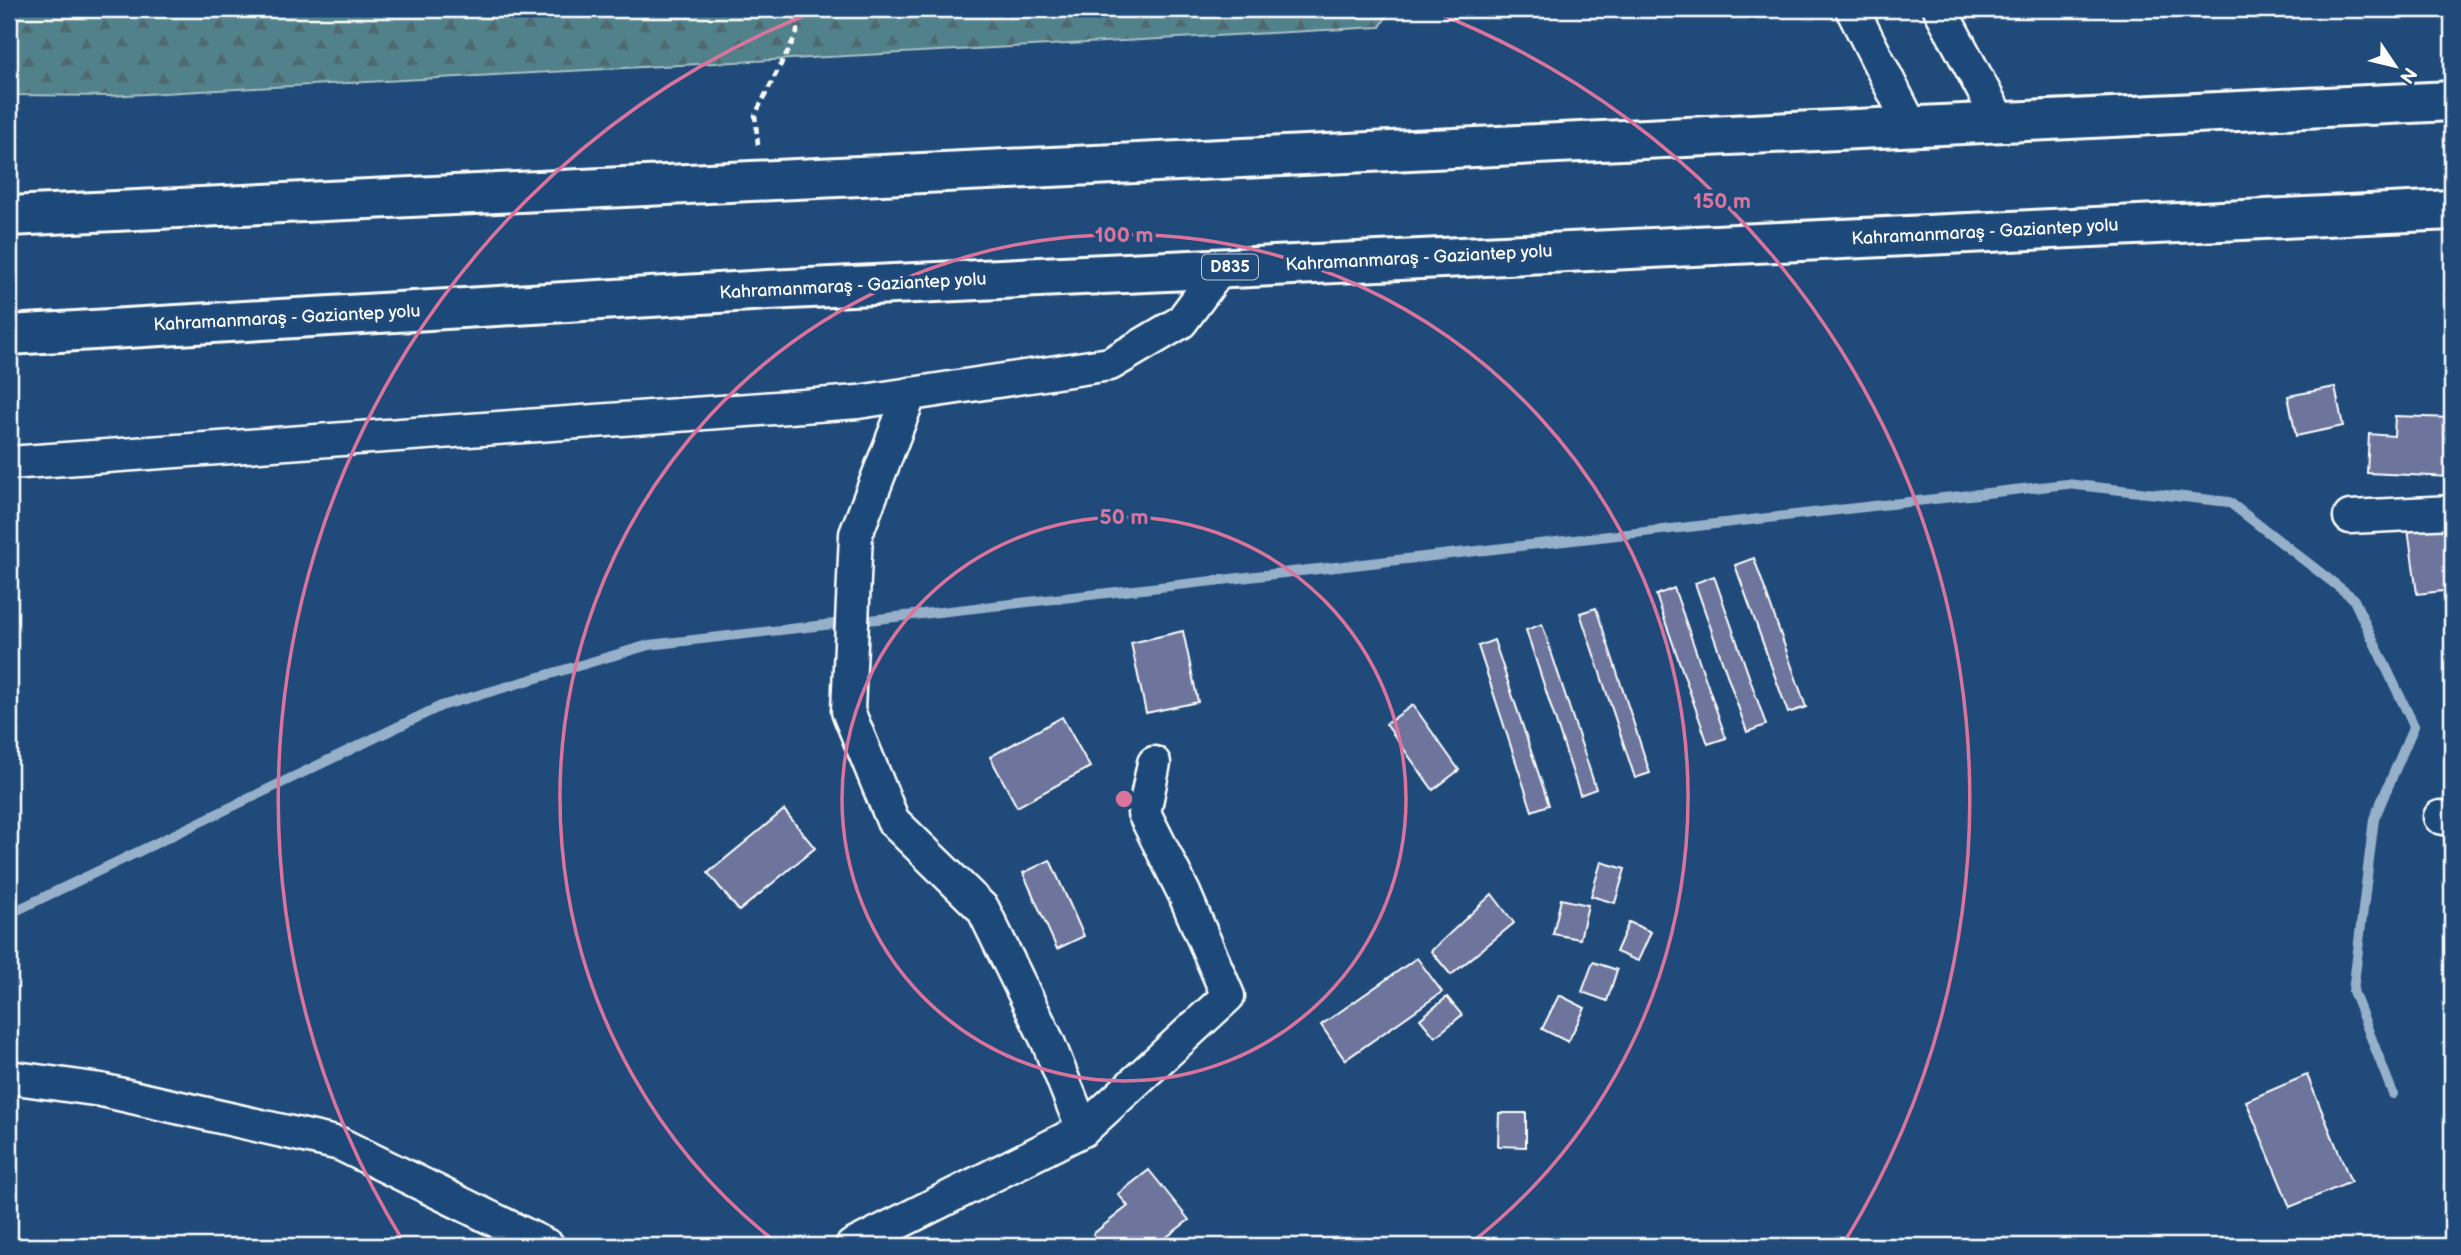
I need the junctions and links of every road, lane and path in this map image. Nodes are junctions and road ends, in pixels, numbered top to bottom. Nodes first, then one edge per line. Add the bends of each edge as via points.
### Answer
1 (796, 9) edge
2 (1852, 9) edge
3 (1940, 9) edge
4 (2452, 100) edge
5 (2000, 122) junction
6 (1911, 126) junction
7 (760, 179) junction
8 (2452, 210) edge
9 (9, 216) edge
10 (1221, 268) junction
11 (9, 335) edge
12 (911, 394) junction
13 (9, 463) edge
14 (2452, 512) edge
15 (2350, 516) dead end
16 (1154, 763) dead end
17 (9, 1077) edge
18 (1083, 1130) junction
19 (548, 1246) edge
20 (852, 1246) edge

1 - 7 path via 797,33 755,115
2 - 6 street
3 - 5 street
4 - 5 highway
5 - 6 highway
6 - 7 highway
7 - 9 highway
8 - 10 highway, Kahramanmaraş - Gaziantep yolu / D835
10 - 11 highway, Kahramanmaraş - Gaziantep yolu / D835 via 768,289
10 - 12 street via 1181,322 1110,364
12 - 13 street via 858,402
12 - 18 street via 856,534 848,711 893,821 983,909 1048,1042
14 - 15 street
16 - 18 street via 1144,813 1228,996
17 - 19 street via 101,1090 340,1144
18 - 20 street

